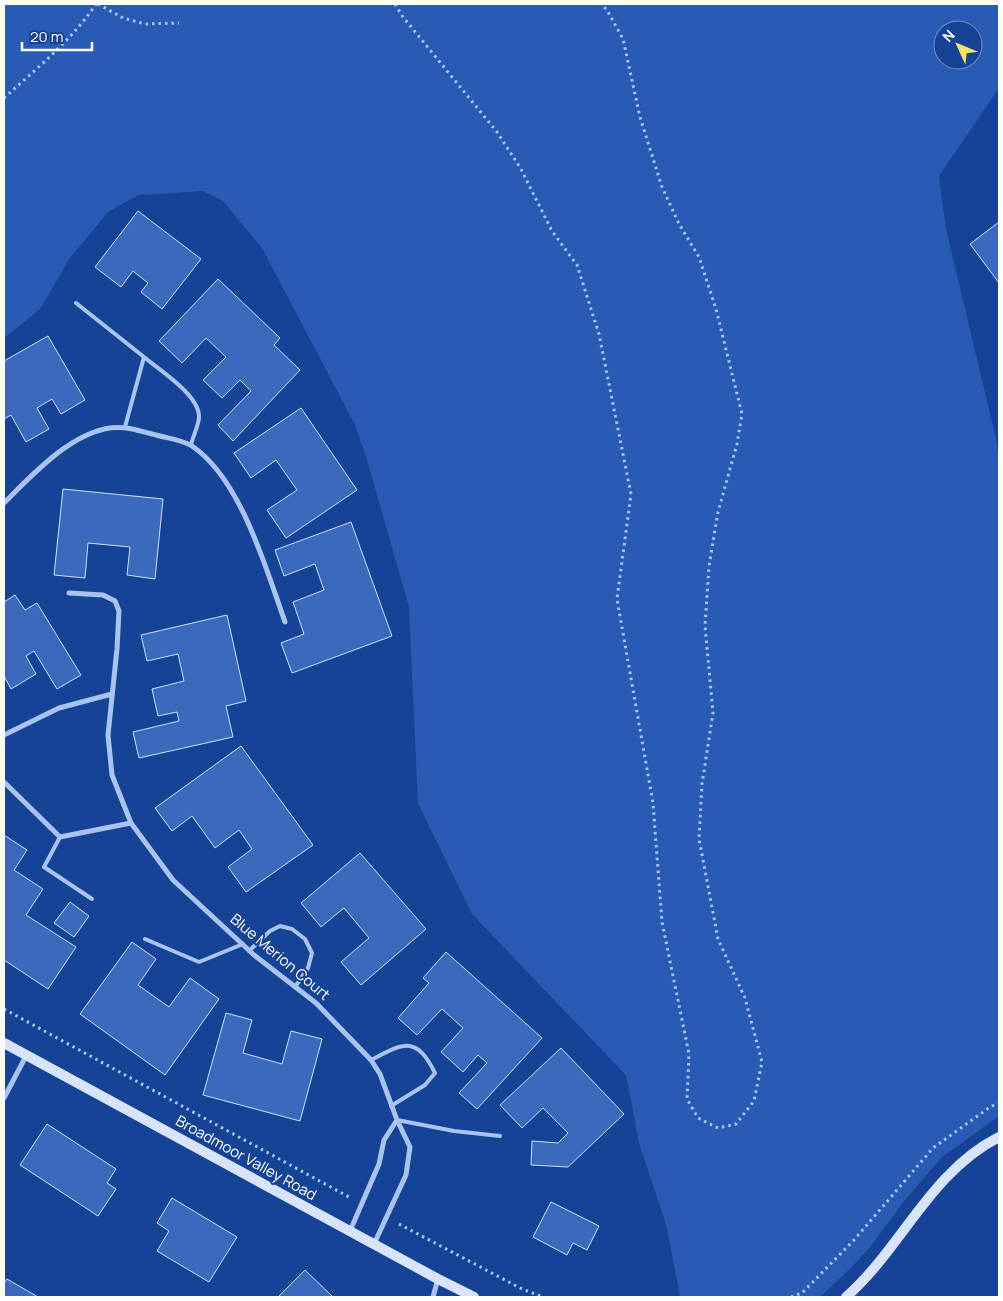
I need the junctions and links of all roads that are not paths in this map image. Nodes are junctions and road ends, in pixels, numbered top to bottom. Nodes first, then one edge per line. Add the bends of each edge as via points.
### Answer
1 (76, 302) dead end
2 (144, 357) junction
3 (125, 427) junction
4 (191, 445) junction
5 (4, 503) edge
6 (69, 593) dead end
7 (285, 622) dead end
8 (112, 694) junction
9 (4, 735) edge
10 (4, 782) edge
11 (131, 823) junction
12 (60, 837) junction
13 (92, 899) dead end
14 (145, 939) dead end
15 (243, 944) junction
16 (249, 951) junction
17 (295, 987) junction
18 (4, 1043) edge
19 (26, 1056) junction
20 (371, 1060) junction
21 (4, 1098) edge
22 (391, 1106) junction
23 (397, 1120) junction
24 (500, 1136) dead end
25 (999, 1137) edge
26 (350, 1232) junction
27 (374, 1244) junction
28 (438, 1279) junction
29 (433, 1297) edge
30 (474, 1297) edge
31 (846, 1297) edge

1 - 2 lane
2 - 3 lane
2 - 4 lane via 195,403 199,416
3 - 4 street
3 - 5 street via 92,433 72,442
4 - 7 street via 210,461 236,500 258,547
6 - 8 street, Blue Merion Court via 103,595 114,601 118,611
8 - 9 street via 59,708
8 - 11 street, Blue Merion Court via 108,735 112,775
10 - 12 street
11 - 12 street
11 - 15 street, Blue Merion Court via 173,880
12 - 13 lane via 44,867
14 - 15 lane via 198,962
15 - 16 street, Blue Merion Court
16 - 17 street, Blue Merion Court
16 - 17 lane via 270,930 280,926 292,928 305,939 312,953 308,968
17 - 20 street, Blue Merion Court via 316,1003
18 - 19 street, Broadmoor Valley Road
19 - 21 street
19 - 26 street, Broadmoor Valley Road
20 - 22 street, Blue Merion Court via 380,1074
20 - 22 lane via 404,1046 418,1049 435,1073 425,1085
22 - 23 street, Blue Merion Court
23 - 24 lane
23 - 26 street via 384,1140 379,1164
23 - 27 street, Blue Merion Court via 410,1147 406,1175
25 - 31 street via 953,1170 924,1202 863,1282
26 - 27 street, Broadmoor Valley Road
27 - 28 street, Broadmoor Valley Road
28 - 29 street
28 - 30 street, Broadmoor Valley Road

